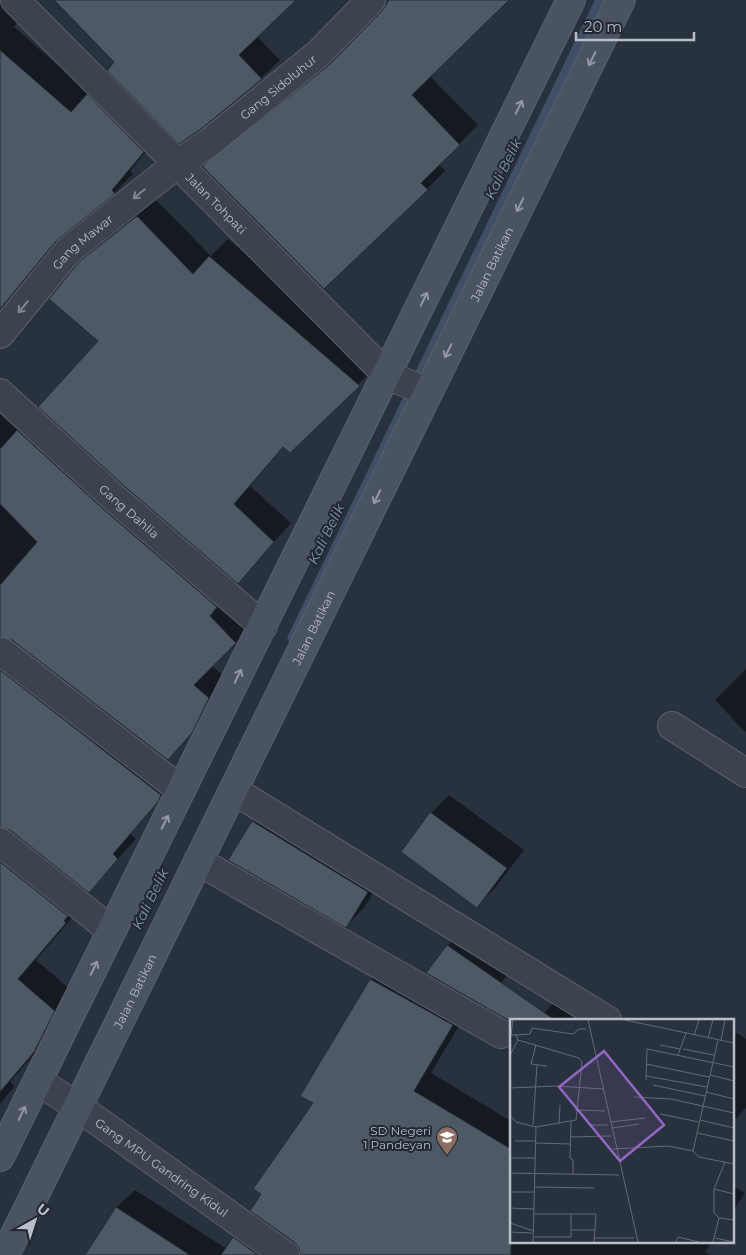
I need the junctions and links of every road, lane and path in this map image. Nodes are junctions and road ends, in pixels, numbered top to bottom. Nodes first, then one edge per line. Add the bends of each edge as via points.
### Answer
1 (15, 0) edge
2 (371, 0) edge
3 (571, 0) edge
4 (621, 0) edge
5 (177, 164) junction
6 (0, 334) edge
7 (389, 376) junction
8 (426, 392) junction
9 (0, 393) edge
10 (263, 626) junction
11 (2, 652) dead end
12 (672, 726) dead end
13 (746, 773) edge
14 (181, 790) junction
15 (233, 790) junction
16 (0, 842) edge
17 (198, 861) junction
18 (112, 931) junction
19 (605, 1019) edge
20 (501, 1034) dead end
21 (38, 1081) junction
22 (78, 1107) junction
23 (0, 1157) edge
24 (5, 1255) edge
25 (286, 1255) edge

1 - 5 street, Jalan Tohpati
2 - 5 street, Gang Sidoluhur via 318,54 210,142
7 -> 3 main road
4 -> 8 main road, Jalan Batikan
5 -> 6 street, Gang Mawar via 68,252
5 - 7 street, Jalan Tohpati
7 - 8 street, Jalan Tohpati
7 - 10 main road
8 -> 15 main road, Jalan Batikan
9 - 10 street, Gang Dahlia via 112,496
14 -> 10 main road
11 - 14 street
12 - 13 street
18 -> 14 main road
15 - 17 main road, Jalan Batikan
15 - 19 street
16 - 18 street
17 - 20 street
17 - 22 main road, Jalan Batikan
21 -> 18 main road
21 - 22 street, Gang MPU Gandring Kidul
23 -> 21 main road
22 - 24 main road, Jalan Batikan
22 - 25 street, Gang MPU Gandring Kidul

